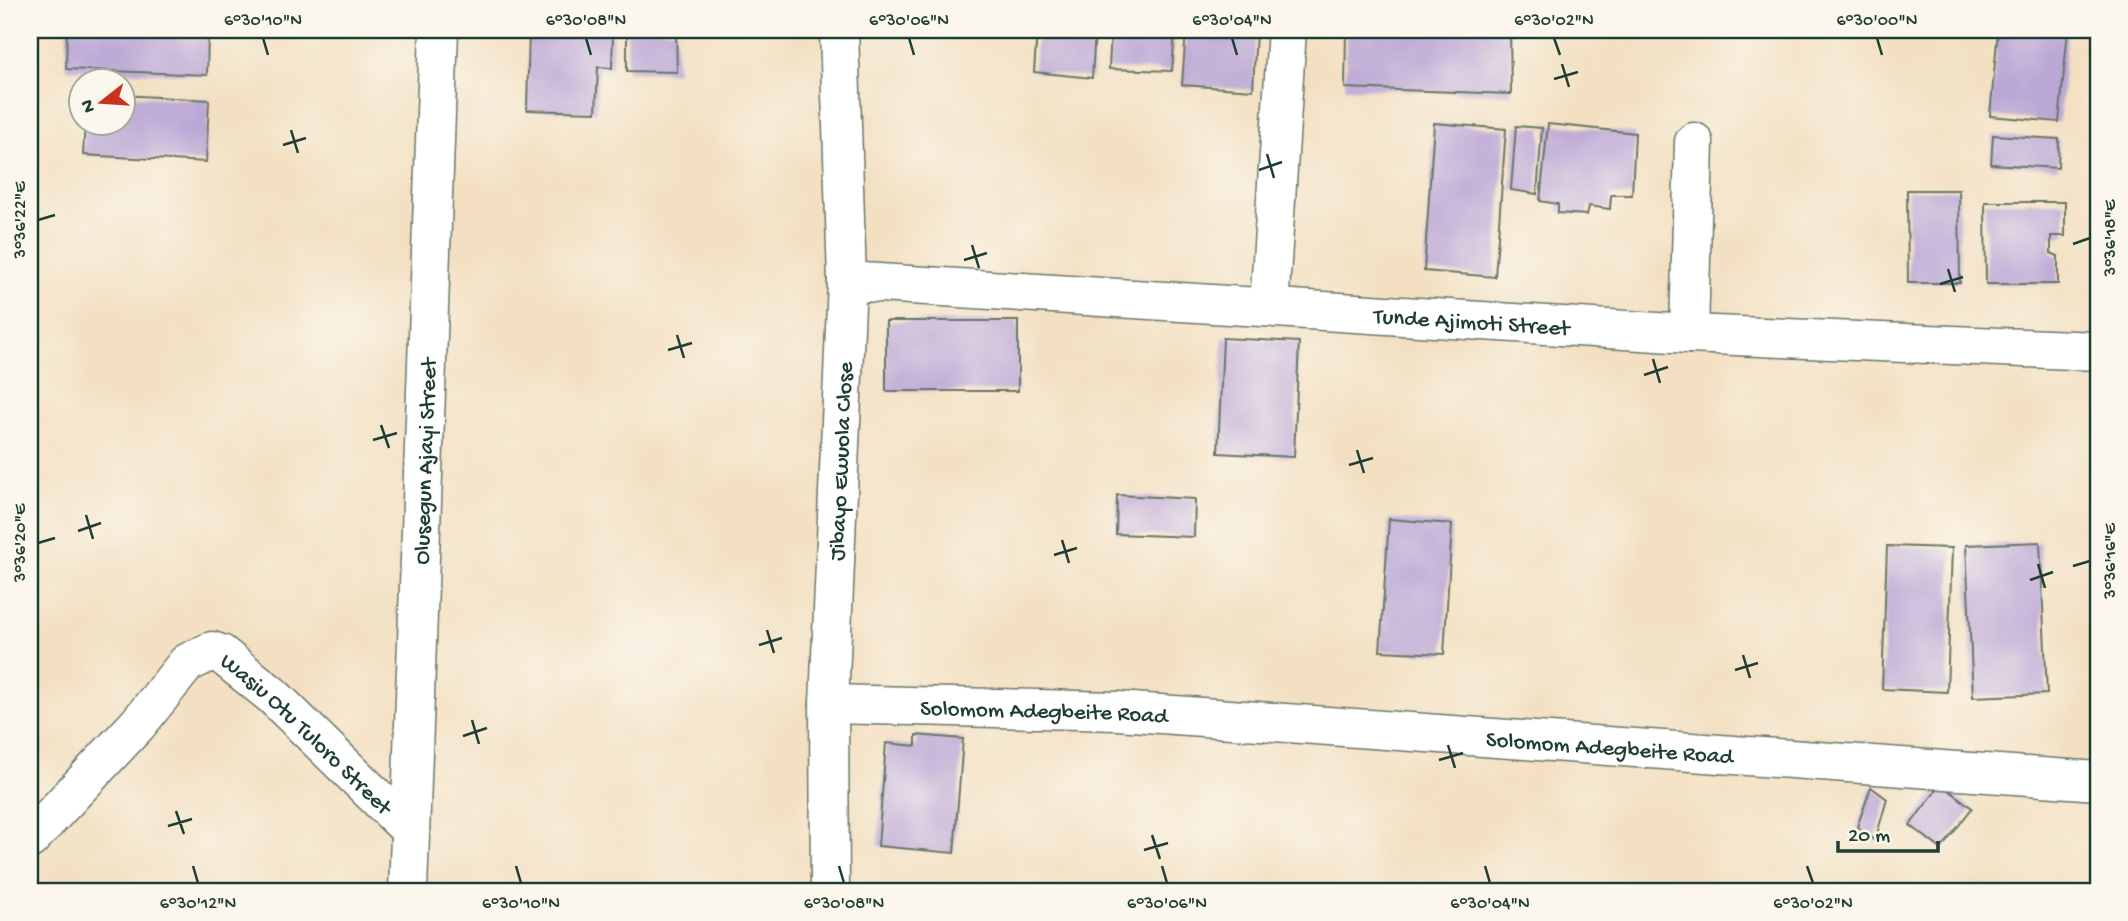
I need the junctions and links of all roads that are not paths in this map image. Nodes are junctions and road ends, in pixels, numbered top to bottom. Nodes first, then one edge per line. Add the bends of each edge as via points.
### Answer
1 (439, 30) edge
2 (839, 30) edge
3 (1287, 30) edge
4 (1695, 142) dead end
5 (847, 281) junction
6 (1269, 307) junction
7 (1689, 334) junction
8 (2098, 351) edge
9 (829, 704) junction
10 (2098, 781) edge
11 (409, 828) junction
12 (30, 839) edge
13 (408, 891) edge
14 (830, 891) edge

1 - 11 street, Olusegun Ajayi Street
2 - 5 street, Jibayo Ewuola Close
3 - 6 street
4 - 7 street
5 - 6 street, Tunde Ajimoti Street
5 - 9 street, Jibayo Ewuola Close
6 - 7 street, Tunde Ajimoti Street
7 - 8 street, Tunde Ajimoti Street
9 - 10 street, Solomom Adegbeite Road via 1118,711
9 - 14 street, Jibayo Ewuola Close
11 - 12 street, Wasiu Otu Tuloro Street via 274,696 221,654 212,652 187,663 138,724
11 - 13 street, Olusegun Ajayi Street

